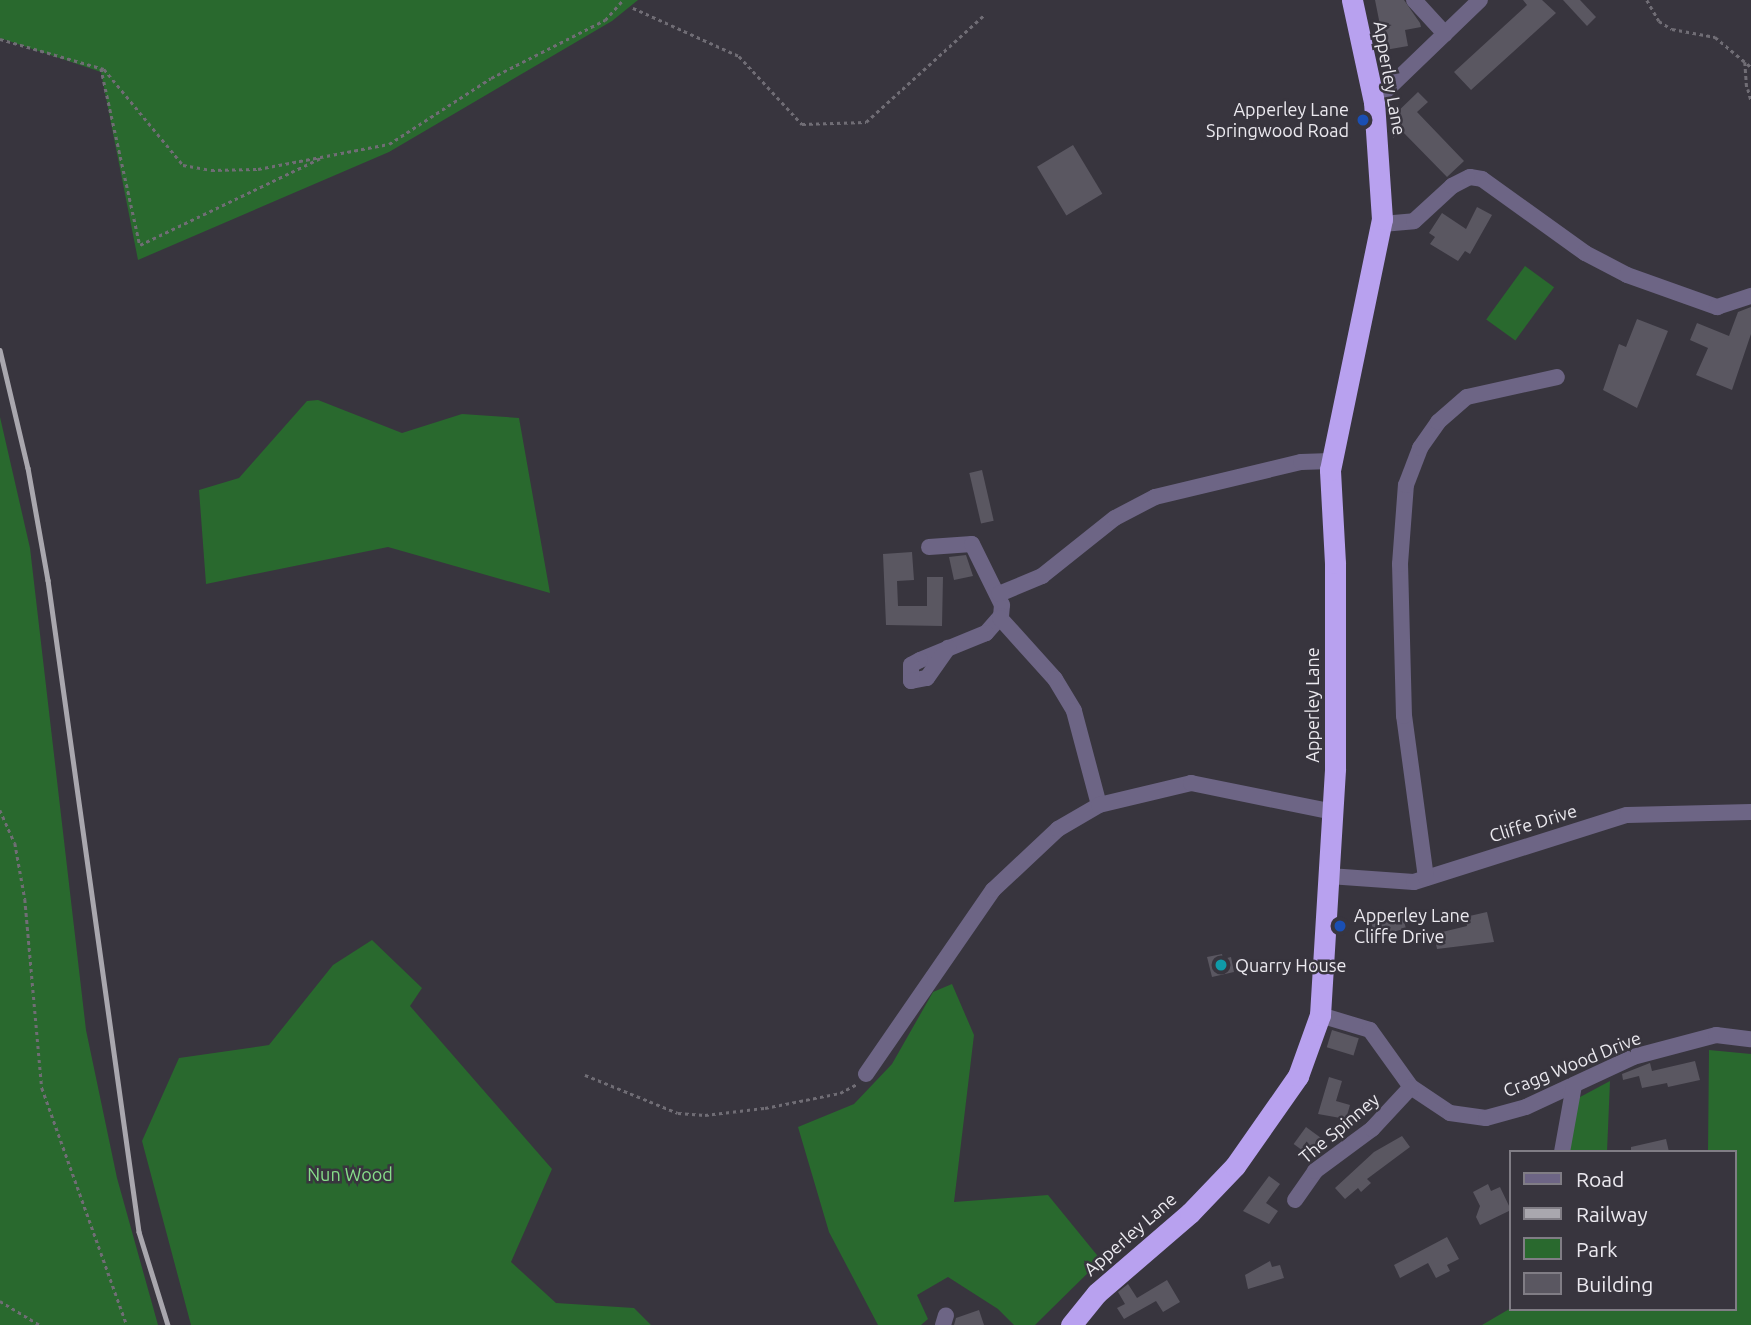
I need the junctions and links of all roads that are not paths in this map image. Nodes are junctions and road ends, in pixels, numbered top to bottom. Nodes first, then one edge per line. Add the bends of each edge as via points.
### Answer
1 (1352, 0) edge
2 (1415, 0) edge
3 (1480, 0) edge
4 (1445, 34) junction
5 (1374, 102) junction
6 (1382, 223) junction
7 (1751, 296) edge
8 (1557, 377) dead end
9 (1331, 461) junction
10 (929, 547) dead end
11 (999, 594) junction
12 (1000, 618) junction
13 (948, 648) dead end
14 (1099, 805) junction
15 (1748, 809) edge
16 (1333, 812) junction
17 (1329, 876) junction
18 (1426, 878) junction
19 (1320, 1015) junction
20 (1751, 1039) edge
21 (866, 1074) road end
22 (1574, 1085) junction
23 (1411, 1087) junction
24 (1562, 1150) edge
25 (1295, 1200) dead end
26 (1072, 1325) edge

1 - 5 highway, Apperley Lane
2 - 4 street
3 - 4 street
4 - 5 street
5 - 6 highway, Apperley Lane
6 - 7 street via 1414,221 1452,186 1470,177 1482,179 1585,253 1627,275 1717,307
6 - 9 highway, Apperley Lane
8 - 18 street via 1467,397 1426,439 1406,485 1400,564 1404,716
9 - 11 street via 1301,462 1144,501 1115,517 1041,576
9 - 16 highway, Apperley Lane
10 - 11 street via 972,544
11 - 12 street
12 - 13 street via 986,633
12 - 14 street via 1055,679 1074,711
14 - 16 street via 1191,783
14 - 21 street via 1058,829 993,890
15 - 18 street, Cliffe Drive via 1627,815
16 - 17 highway, Apperley Lane
17 - 18 street, Cliffe Drive via 1414,882
17 - 19 highway, Apperley Lane
19 - 23 street, Cragg Wood Drive via 1370,1030
19 - 26 highway, Apperley Lane via 1298,1076 1235,1166 1190,1213 1097,1293
20 - 22 street, Cragg Wood Drive via 1716,1035 1645,1054
22 - 23 street, Cragg Wood Drive via 1526,1107 1486,1118 1450,1113
22 - 24 street
23 - 25 street, The Spinney via 1372,1129 1315,1171

